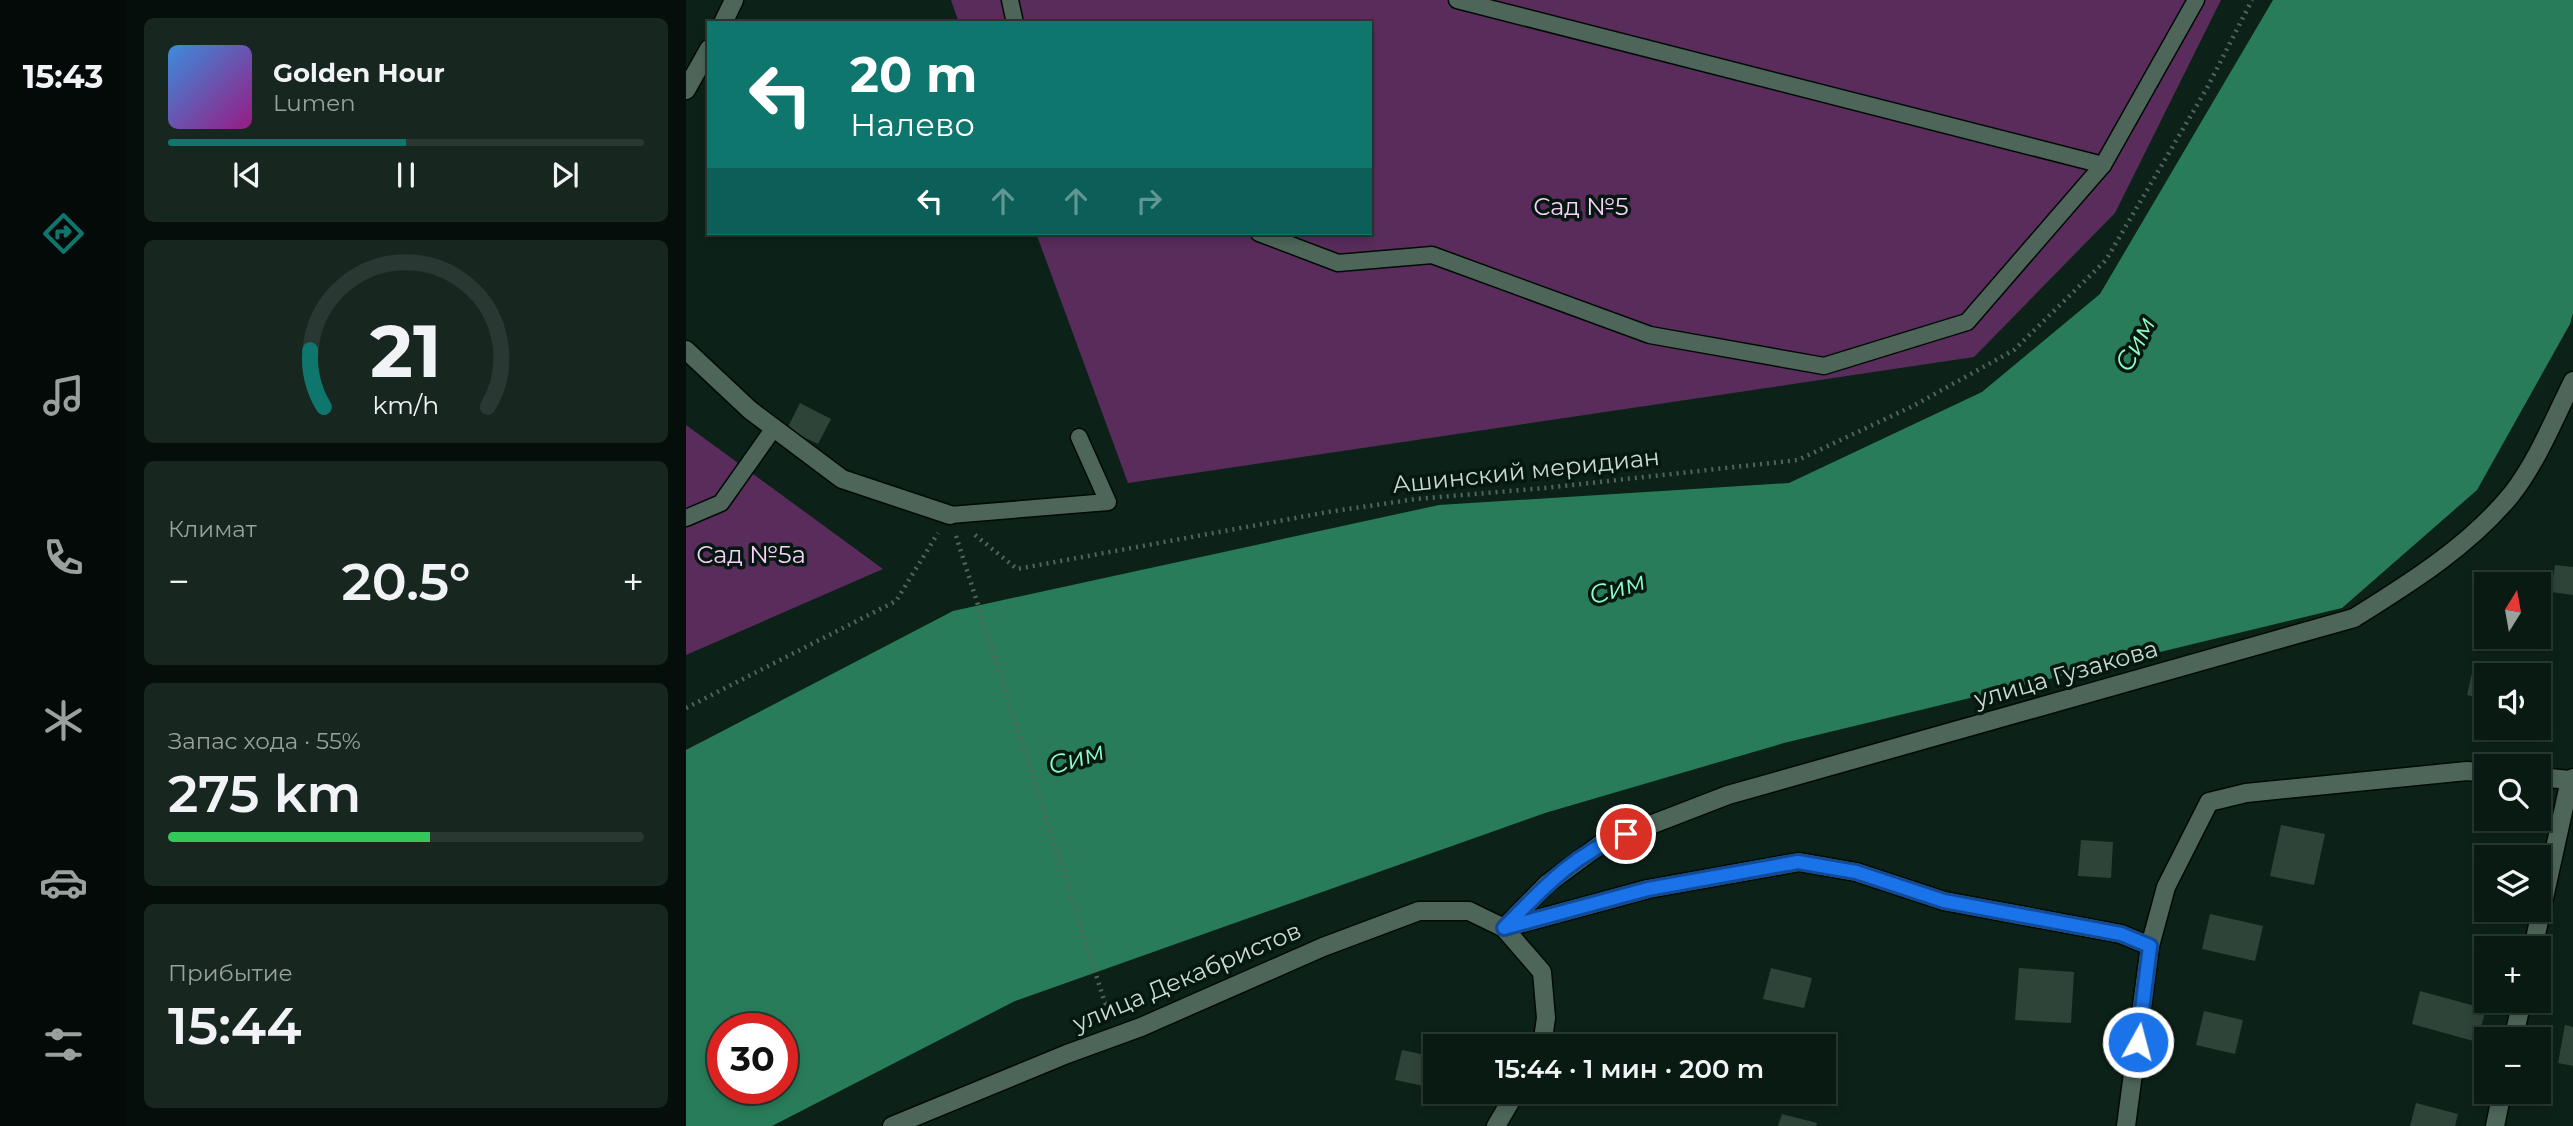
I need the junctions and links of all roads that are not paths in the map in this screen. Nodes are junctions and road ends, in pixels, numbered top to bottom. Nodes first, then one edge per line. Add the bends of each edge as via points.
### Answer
1 (734, 0) edge
2 (1010, 0) edge
3 (1457, 0) edge
4 (2196, 0) edge
5 (724, 21) edge
6 (1015, 21) edge
7 (707, 53) edge
8 (686, 90) edge
9 (2103, 165) junction
10 (1264, 235) edge
11 (686, 350) edge
12 (2573, 382) edge
13 (774, 428) junction
14 (1079, 437) dead end
15 (950, 515) joint
16 (686, 518) edge
17 (2474, 772) edge
18 (2551, 778) edge
19 (2572, 779) edge
20 (1504, 928) junction
21 (2536, 936) edge
22 (2150, 946) junction
23 (1544, 1034) edge
24 (1509, 1104) edge
25 (2500, 1104) edge
26 (892, 1126) edge
27 (1496, 1126) edge
28 (2126, 1126) edge
29 (2495, 1126) edge

1 - 5 street
2 - 6 lane
3 - 9 lane
4 - 9 lane
7 - 8 street
9 - 10 lane via 1967,321 1824,366 1650,335 1432,255 1338,263
11 - 13 street
12 - 20 street, улица Гузакова via 2512,494 2471,537 2354,618 1728,795 1601,844 1547,884
13 - 15 street via 842,479
13 - 16 lane via 722,503
14 - 15 lane via 1108,502
17 - 22 street via 2246,793 2209,803 2166,887
18 - 19 street
19 - 21 street
20 - 22 street via 1648,889 1798,862 1856,872 1944,901 2121,934
20 - 23 street via 1542,972
20 - 26 street, улица Декабристов via 1469,911 1419,911
22 - 28 street
24 - 27 street
25 - 29 street

